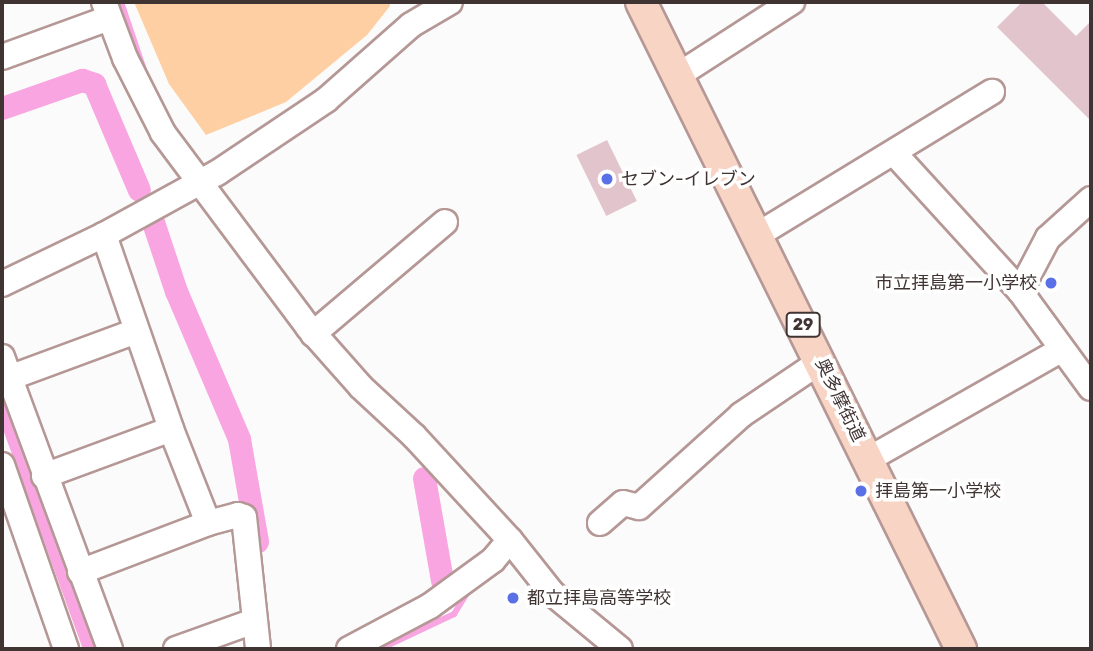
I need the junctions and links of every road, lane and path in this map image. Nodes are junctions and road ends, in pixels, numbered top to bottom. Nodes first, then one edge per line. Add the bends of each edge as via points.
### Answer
1 (450, 2) edge
2 (641, 2) edge
3 (792, 2) edge
4 (107, 10) edge
5 (409, 13) edge
6 (2, 57) edge
7 (677, 76) junction
8 (992, 92) dead end
9 (894, 153) junction
10 (208, 177) junction
11 (1091, 199) edge
12 (445, 222) dead end
13 (759, 234) junction
14 (104, 235) junction
15 (2, 284) edge
16 (1020, 291) junction
17 (136, 331) junction
18 (313, 334) junction
19 (1060, 350) junction
20 (821, 361) junction
21 (5, 368) edge
22 (1091, 388) edge
23 (171, 429) junction
24 (869, 459) junction
25 (2, 465) edge
26 (44, 477) junction
27 (208, 523) junction
28 (600, 523) dead end
29 (510, 540) junction
30 (80, 572) junction
31 (254, 621) junction
32 (66, 649) edge
33 (110, 649) edge
34 (176, 649) edge
35 (258, 649) edge
36 (349, 649) edge
37 (620, 649) edge
38 (961, 649) edge

1 - 5 street
2 - 7 main road, 奥多摩街道 / 29
3 - 7 street
4 - 6 street
4 - 10 street via 125,58 163,133
5 - 10 street via 326,100
7 - 13 main road, 奥多摩街道 / 29
8 - 9 street
9 - 13 street
9 - 16 street
10 - 14 street
10 - 18 street
11 - 16 street via 1048,238
12 - 18 street
13 - 20 main road, 奥多摩街道 / 29
14 - 15 street
14 - 17 street
16 - 19 street
17 - 21 street
17 - 23 street
18 - 29 street
19 - 22 street
19 - 24 street
20 - 24 main road, 奥多摩街道 / 29
20 - 28 street via 741,415 639,507 623,503
21 - 26 street
23 - 26 street
23 - 27 street
24 - 38 main road, 奥多摩街道 / 29
25 - 32 street
26 - 30 street
27 - 30 street
27 - 31 street via 244,517
29 - 36 street via 493,560 430,607
29 - 37 street via 552,593
30 - 33 street
31 - 34 street
31 - 35 street

